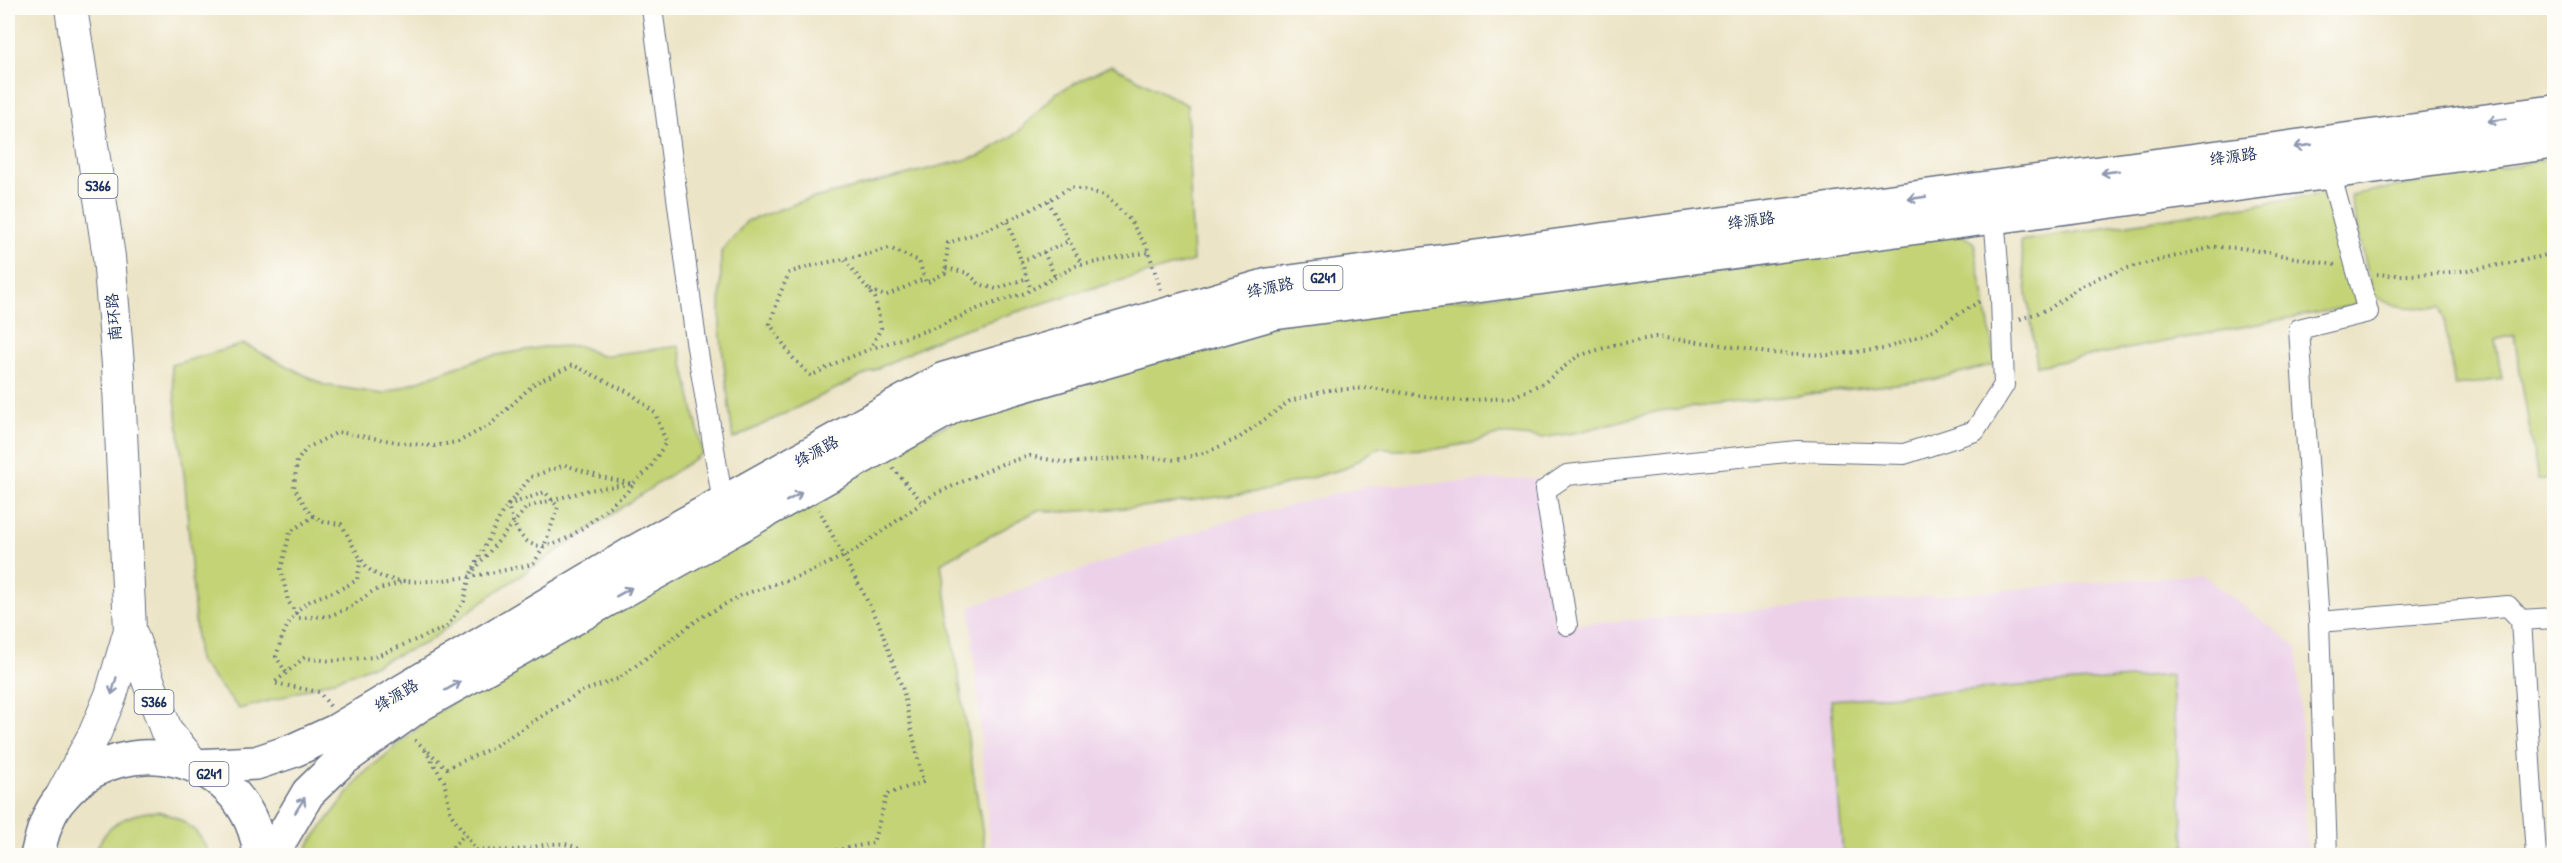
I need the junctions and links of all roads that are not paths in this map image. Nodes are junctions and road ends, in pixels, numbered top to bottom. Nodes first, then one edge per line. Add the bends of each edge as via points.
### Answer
1 (71, 8) edge
2 (652, 8) edge
3 (2554, 112) edge
4 (2554, 142) edge
5 (2330, 172) junction
6 (1994, 217) junction
7 (723, 503) junction
8 (2554, 618) edge
9 (2521, 620) junction
10 (2319, 622) junction
11 (1567, 625) dead end
12 (130, 630) junction
13 (195, 766) junction
14 (61, 797) junction
15 (40, 841) edge
16 (31, 855) edge
17 (260, 855) edge
18 (271, 855) edge
19 (2327, 855) edge
20 (2536, 855) edge

1 - 12 main road, 南环路 / S366 via 108,257 118,366
2 - 7 street via 696,342
3 -> 7 highway, 绛源路 / G241 via 1268,285 944,379
4 - 5 highway, 绛源路 / G241
5 - 6 highway, 绛源路 / G241
5 - 10 street via 2368,312 2299,329
6 - 11 street via 2004,385 1975,431 1904,454 1797,451 1567,474 1545,490
18 -> 6 highway, 绛源路 / G241 via 308,793 342,760 419,705 956,405 1274,313
7 - 13 highway, 绛源路 / G241 via 346,725 256,763
8 - 9 street
9 - 10 street via 2508,606
9 - 20 street
10 - 19 street
12 - 13 main road, 南环路 / S366 via 165,730
12 -> 14 main road, 南环路 via 111,695
13 - 14 highway, G241 via 145,755 114,761 85,775
13 - 17 highway, G241 via 229,789 242,805 252,823
14 - 15 highway, G241
15 - 16 highway, G241

